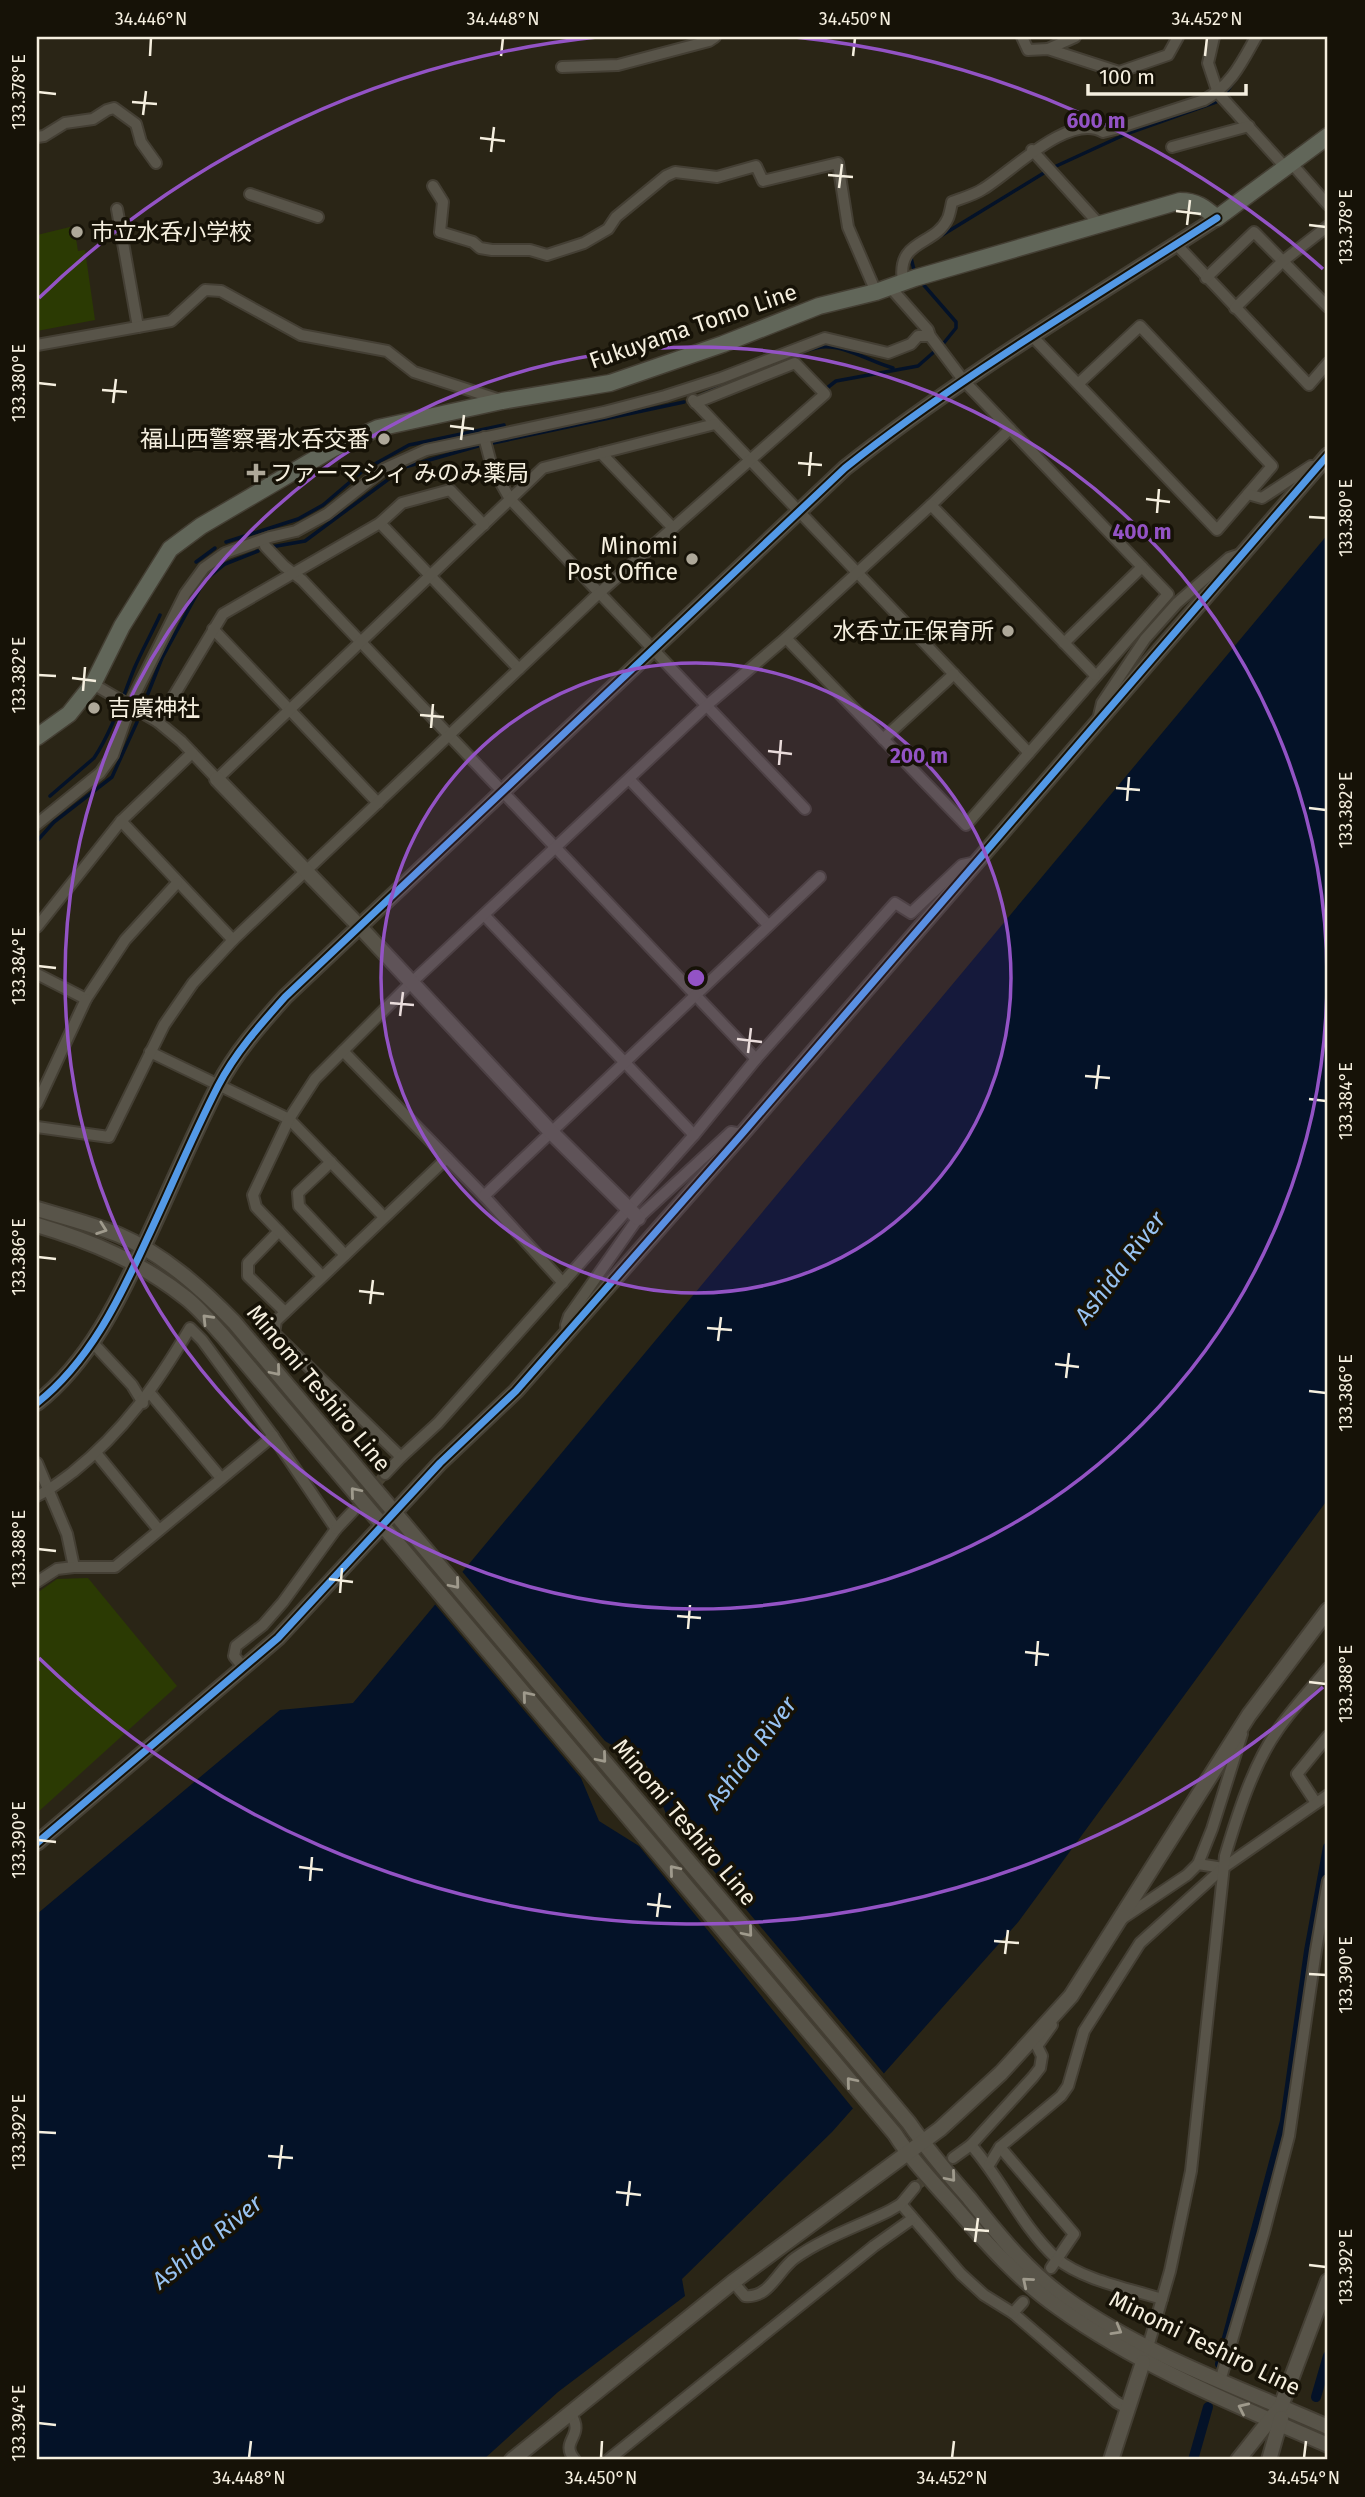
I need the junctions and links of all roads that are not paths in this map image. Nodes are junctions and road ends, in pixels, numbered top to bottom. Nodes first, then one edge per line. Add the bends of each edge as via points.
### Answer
1 (715, 37) edge
2 (1022, 37) edge
3 (1075, 37) edge
4 (1178, 37) edge
5 (1214, 37) edge
6 (1256, 37) edge
7 (1048, 49) junction
8 (562, 67) dead end
9 (1220, 96) junction
10 (1249, 125) junction
11 (1328, 136) edge
12 (37, 137) edge
13 (1172, 147) dead end
14 (1032, 150) junction
15 (156, 163) dead end
16 (1289, 166) junction
17 (433, 186) dead end
18 (250, 194) dead end
19 (1328, 205) edge
20 (117, 209) dead end
21 (318, 216) dead end
22 (1217, 218) junction
23 (1099, 224) junction
24 (1328, 226) edge
25 (1176, 244) junction
26 (1283, 261) junction
27 (1206, 278) junction
28 (901, 283) junction
29 (1328, 307) edge
30 (1235, 308) junction
31 (138, 327) junction
32 (930, 336) junction
33 (1033, 337) junction
34 (37, 345) edge
35 (1328, 363) edge
36 (721, 378) junction
37 (964, 382) junction
38 (1078, 384) junction
39 (665, 396) junction
40 (693, 400) junction
41 (502, 401) junction
42 (715, 424) junction
43 (1010, 429) junction
44 (484, 437) junction
45 (601, 453) junction
46 (1328, 455) edge
47 (750, 461) junction
48 (1318, 467) junction
49 (1248, 494) junction
50 (510, 499) junction
51 (931, 505) junction
52 (797, 511) junction
53 (380, 523) junction
54 (484, 525) junction
55 (673, 528) junction
56 (265, 546) dead end
57 (1243, 553) junction
58 (1142, 567) junction
59 (856, 572) junction
60 (293, 573) junction
61 (431, 575) junction
62 (598, 594) junction
63 (1168, 594) junction
64 (1177, 603) junction
65 (213, 629) junction
66 (786, 638) junction
67 (360, 642) junction
68 (1064, 643) junction
69 (651, 650) junction
70 (519, 669) junction
71 (954, 674) junction
72 (1095, 675) junction
73 (93, 684) junction
74 (125, 702) junction
75 (706, 706) junction
76 (289, 710) junction
77 (1098, 720) junction
78 (158, 722) junction
79 (448, 736) junction
80 (37, 737) edge
81 (883, 739) junction
82 (191, 753) junction
83 (1030, 753) junction
84 (217, 779) junction
85 (629, 779) junction
86 (502, 792) junction
87 (378, 803) junction
88 (805, 809) dead end
89 (121, 821) junction
90 (37, 824) edge
91 (555, 848) junction
92 (976, 862) junction
93 (306, 872) junction
94 (820, 877) dead end
95 (177, 883) junction
96 (485, 915) junction
97 (768, 925) junction
98 (37, 927) edge
99 (360, 927) junction
100 (233, 940) junction
101 (37, 974) edge
102 (411, 983) junction
103 (695, 995) junction
104 (86, 999) junction
105 (343, 1051) junction
106 (150, 1052) junction
107 (756, 1059) junction
108 (625, 1062) junction
109 (218, 1085) junction
110 (37, 1104) edge
111 (289, 1119) junction
112 (37, 1127) edge
113 (551, 1132) junction
114 (742, 1134) junction
115 (694, 1135) junction
116 (447, 1158) junction
117 (331, 1162) junction
118 (484, 1196) junction
119 (37, 1209) edge
120 (633, 1214) junction
121 (384, 1217) junction
122 (37, 1225) edge
123 (279, 1231) junction
124 (143, 1248) junction
125 (345, 1255) junction
126 (136, 1264) junction
127 (322, 1276) junction
128 (563, 1283) junction
129 (285, 1312) junction
130 (567, 1334) junction
131 (92, 1342) junction
132 (146, 1398) junction
133 (37, 1403) edge
134 (273, 1436) junction
135 (96, 1453) junction
136 (401, 1457) junction
137 (37, 1463) edge
138 (385, 1474) tunnel mouth
139 (221, 1478) junction
140 (42, 1494) edge
141 (353, 1511) tunnel mouth
142 (394, 1511) junction
143 (383, 1524) junction
144 (337, 1529) junction
145 (159, 1530) junction
146 (74, 1567) junction
147 (37, 1582) edge
148 (1328, 1610) edge
149 (243, 1667) junction
150 (1328, 1668) edge
151 (1249, 1715) junction
152 (1328, 1736) edge
153 (1328, 1795) edge
154 (1316, 1803) junction
155 (37, 1843) edge
156 (1198, 1864) junction
157 (1223, 1868) junction
158 (1328, 1881) edge
159 (1118, 1921) junction
160 (1071, 1996) junction
161 (922, 2142) junction
162 (971, 2145) junction
163 (1000, 2147) junction
164 (907, 2154) junction
165 (953, 2158) tunnel mouth
166 (989, 2165) junction
167 (915, 2187) tunnel mouth
168 (901, 2204) junction
169 (912, 2218) junction
170 (1054, 2263) junction
171 (1328, 2281) edge
172 (733, 2282) junction
173 (1162, 2299) junction
174 (1023, 2302) dead end
175 (1013, 2313) junction
176 (1148, 2347) junction
177 (1143, 2361) junction
178 (1220, 2381) junction
179 (1281, 2406) junction
180 (1127, 2408) junction
181 (570, 2413) junction
182 (1275, 2422) junction
183 (1328, 2427) edge
184 (1328, 2445) edge
185 (512, 2460) edge
186 (575, 2460) edge
187 (608, 2460) edge
188 (1111, 2460) edge
189 (1238, 2460) edge
190 (1269, 2460) edge

1 - 8 street via 632,62
2 - 7 street via 1027,50
3 - 7 street
4 - 7 street via 1168,55 1119,72
5 - 9 street via 1208,63
6 - 9 street
9 - 10 street
9 - 14 street via 1103,132 1095,127 1079,130
10 - 13 street
10 - 16 street
11 - 16 main road
12 - 15 street via 114,108 136,124 141,142
14 - 23 street
14 - 28 street via 979,191 952,202 948,220 911,248 904,259
16 - 19 street
16 - 22 main road
17 - 28 street via 443,202 440,232 480,248 547,255 608,229 616,217 675,172 717,177 756,166 763,181 838,163 848,227
18 - 21 street
20 - 31 street
22 - 23 main road, Fukuyama Tomo Line via 1201,205 1180,201
22 - 25 street
23 - 28 main road, Fukuyama Tomo Line
24 - 26 street
25 - 27 street
25 - 33 street
26 - 27 street via 1254,232
26 - 29 street
26 - 30 street
27 - 30 street
28 - 32 street
28 - 41 main road, Fukuyama Tomo Line via 819,306 610,383
30 - 35 street via 1309,385
31 - 34 street
31 - 41 street via 171,321 205,290 212,289 302,335 387,351 414,372
32 - 36 street via 918,336 911,345 888,353 825,338
32 - 37 street
33 - 37 street
33 - 38 street
36 - 39 street
36 - 40 street
37 - 43 street
37 - 52 street via 886,435
38 - 49 street via 1217,530
38 - 49 street via 1140,326 1272,466
39 - 40 street
39 - 44 street
40 - 42 street
40 - 47 street via 795,363 825,394
41 - 73 main road, Fukuyama Tomo Line via 378,428 332,449 201,526 170,549 122,626
42 - 45 street
42 - 47 street
43 - 51 street
43 - 58 street
44 - 50 street via 492,467
44 - 74 street via 405,458 296,531 225,553 204,568
45 - 50 street via 543,468
45 - 55 street
46 - 48 street
47 - 52 street
47 - 55 street
48 - 49 street via 1311,466 1262,498
48 - 57 street
50 - 54 street
50 - 62 street
51 - 59 street
51 - 68 street
52 - 59 street
52 - 69 street
53 - 54 street via 402,503 450,490
53 - 60 street
53 - 61 street
54 - 61 street
55 - 62 street
56 - 60 street
57 - 64 street via 1229,558
57 - 77 street
58 - 63 street
58 - 68 street
59 - 66 street
59 - 71 street
60 - 65 street via 222,614
60 - 67 street
61 - 67 street
61 - 70 street
62 - 69 street
62 - 70 street
63 - 64 street
63 - 72 street
64 - 77 street via 1145,639 1102,704
65 - 76 street
65 - 78 street
66 - 75 street
66 - 81 street
67 - 76 street
67 - 79 street
68 - 72 street
69 - 75 street
69 - 86 street
70 - 79 street
71 - 81 street
71 - 83 street
72 - 83 street
73 - 74 street
73 - 80 main road, Fukuyama Tomo Line via 69,714
74 - 78 street
74 - 90 street via 113,755 100,773
75 - 85 street
75 - 88 street
76 - 84 street
76 - 87 street
77 - 92 street
78 - 82 street
79 - 86 street
79 - 87 street
81 - 83 street via 966,825
82 - 84 street
82 - 89 street
84 - 93 street
85 - 91 street
85 - 97 street
86 - 91 street
86 - 99 street
87 - 93 street
89 - 95 street
89 - 98 street
91 - 96 street
91 - 103 street
92 - 107 street via 962,865 911,913 895,903
92 - 114 street
93 - 99 street
93 - 100 street
94 - 97 street
95 - 100 street
95 - 104 street via 125,940
96 - 102 street
96 - 108 street
97 - 103 street
99 - 102 street
99 - 109 street via 285,997 239,1050
100 - 106 street via 193,984
101 - 104 street
102 - 105 street
102 - 113 street
103 - 107 street
103 - 108 street
104 - 110 street
105 - 111 street via 315,1079
105 - 116 street
106 - 109 street
106 - 112 street via 109,1137
107 - 115 street
108 - 113 street
108 - 115 street
109 - 111 street
109 - 124 street
111 - 117 street
111 - 123 street via 253,1195 256,1207
113 - 118 street
113 - 120 street
114 - 120 street via 731,1132
114 - 130 street
115 - 120 street
116 - 118 street
116 - 121 street
117 - 121 street
117 - 125 street via 298,1193 299,1206
118 - 128 street
119 -> 124 street, Minomi Teshiro Line via 121,1236
120 - 128 street
120 - 130 street via 569,1316
121 - 125 street
122 - 126 street, Minomi Teshiro Line
123 - 127 street
123 - 129 street via 248,1263 248,1276
124 - 126 street
124 -> 142 street, Minomi Teshiro Line via 186,1277 234,1322
125 - 127 street
126 - 131 street
143 -> 126 street, Minomi Teshiro Line via 224,1337 187,1299
127 - 129 street
128 - 136 street via 438,1423
129 - 136 street via 276,1321 274,1333
130 - 142 street
131 - 132 street
131 - 133 street
132 - 134 street via 191,1328
132 - 135 street
132 - 139 street
134 - 139 street
134 - 144 street
135 - 140 street
135 - 145 street
136 - 138 street
137 - 140 street
139 - 145 street
140 - 146 street via 67,1534
141 - 144 street
142 - 143 street
142 -> 161 street, Minomi Teshiro Line
143 - 149 street via 278,1639
164 -> 143 street, Minomi Teshiro Line via 895,2134
144 - 149 street via 284,1602 236,1646 234,1656
145 - 146 street via 115,1567
146 - 147 street via 57,1569
148 - 151 street
149 - 155 street
150 - 157 street via 1264,1752
151 - 156 street
151 - 159 street
152 - 154 street via 1297,1774
153 - 154 street
154 - 157 street
156 - 157 street
156 - 159 street
157 - 163 street via 1140,1943 1084,2031 1068,2086
157 - 173 street via 1191,2171
158 - 178 street via 1289,2136
159 - 160 street
160 - 161 street via 974,2100
160 - 162 street via 1037,2046 1042,2056 1040,2068
161 - 164 street
161 -> 176 street, Minomi Teshiro Line via 1032,2270 1064,2297
162 - 165 street
162 - 166 street
163 - 166 street
163 - 170 street via 1074,2234
164 - 172 street
177 -> 164 street, Minomi Teshiro Line via 1057,2307 1022,2278
166 - 170 street
167 - 168 street
168 - 169 street
168 - 172 street via 794,2258 763,2293 745,2296
169 - 175 street via 984,2295
169 - 187 street
170 - 173 street
171 - 179 street
172 - 181 street
173 - 176 street
174 - 175 street
175 - 180 street
176 - 178 street, Minomi Teshiro Line
177 - 180 street
182 -> 177 street, Minomi Teshiro Line
178 - 179 street, Minomi Teshiro Line
179 - 182 street
179 - 183 street, Minomi Teshiro Line
180 - 188 street
181 - 185 street
181 - 186 street via 577,2431 569,2443
182 - 184 street, Minomi Teshiro Line
182 - 189 street
182 - 190 street

